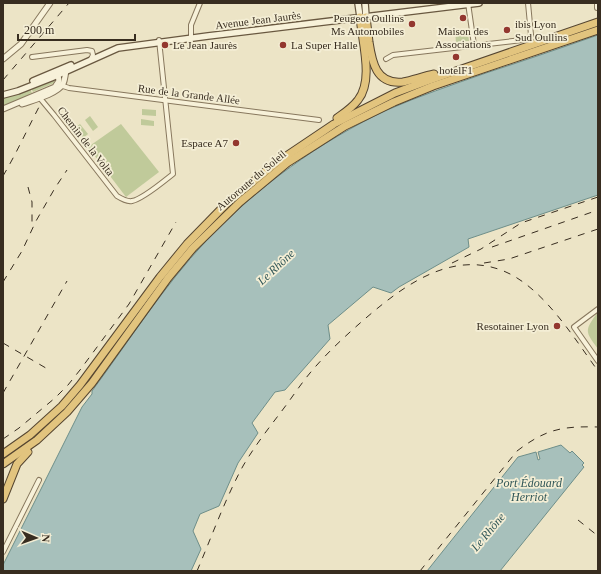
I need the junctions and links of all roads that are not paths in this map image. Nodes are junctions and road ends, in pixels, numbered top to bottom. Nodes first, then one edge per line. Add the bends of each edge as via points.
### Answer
1 (50, 3) edge
2 (200, 3) edge
3 (358, 3) edge
4 (365, 3) edge
5 (479, 3) edge
6 (528, 3) edge
7 (597, 3) edge
8 (468, 4) edge
9 (597, 8) edge
10 (363, 17) junction
11 (598, 22) edge
12 (598, 30) edge
13 (191, 37) junction
14 (159, 41) junction
15 (474, 45) junction
16 (32, 57) dead end
17 (5, 58) edge
18 (89, 58) junction
19 (386, 59) dead end
20 (478, 63) junction
21 (61, 73) junction
22 (60, 85) junction
23 (49, 90) junction
24 (3, 94) edge
25 (39, 98) junction
26 (166, 100) junction
27 (17, 104) junction
28 (3, 109) edge
29 (319, 120) dead end
30 (303, 143) junction
31 (598, 309) edge
32 (598, 361) edge
33 (55, 424) junction
34 (3, 454) edge
35 (3, 464) edge
36 (39, 480) dead end
37 (3, 499) edge
38 (3, 552) edge

1 - 17 street via 25,40
2 - 13 street
3 - 10 main road
4 - 10 main road
5 - 8 main road, Avenue Jean Jaurès
6 - 15 street via 531,35 529,38
7 - 9 street
8 - 10 main road, Avenue Jean Jaurès
8 - 15 street
10 - 13 main road, Avenue Jean Jaurès
10 - 20 highway via 373,65 380,75 389,80 403,82
10 - 30 highway via 367,75 364,90 353,106
11 - 20 highway, Autoroute du Soleil
12 - 33 highway, Autoroute du Soleil via 405,97 345,126 287,164 240,202 193,248 85,392
13 - 14 main road, Avenue Jean Jaurès
14 - 18 main road, Avenue Jean Jaurès via 118,48
14 - 26 street
15 - 19 street via 393,55
16 - 18 street via 87,50 92,51
18 - 21 main road, Avenue Jean Jaurès
18 - 21 main road, Avenue Jean Jaurès
20 - 30 highway, Autoroute du Soleil via 385,98
21 - 22 street
21 - 24 main road, Avenue Jean Jaurès
22 - 23 street
22 - 25 street
22 - 26 street, Rue de la Grande Allée
23 - 25 street via 39,95
23 - 27 street
25 - 26 street, Chemin de la Volta via 117,196 131,202 174,174
25 - 27 street
26 - 29 street, Rue de la Grande Allée
27 - 28 street
30 - 34 highway, Autoroute du Soleil via 258,176 207,223 160,277 71,397 41,426
31 - 32 street via 574,327
33 - 35 highway, Autoroute du Soleil via 30,446
33 - 37 highway via 20,460
36 - 38 street

